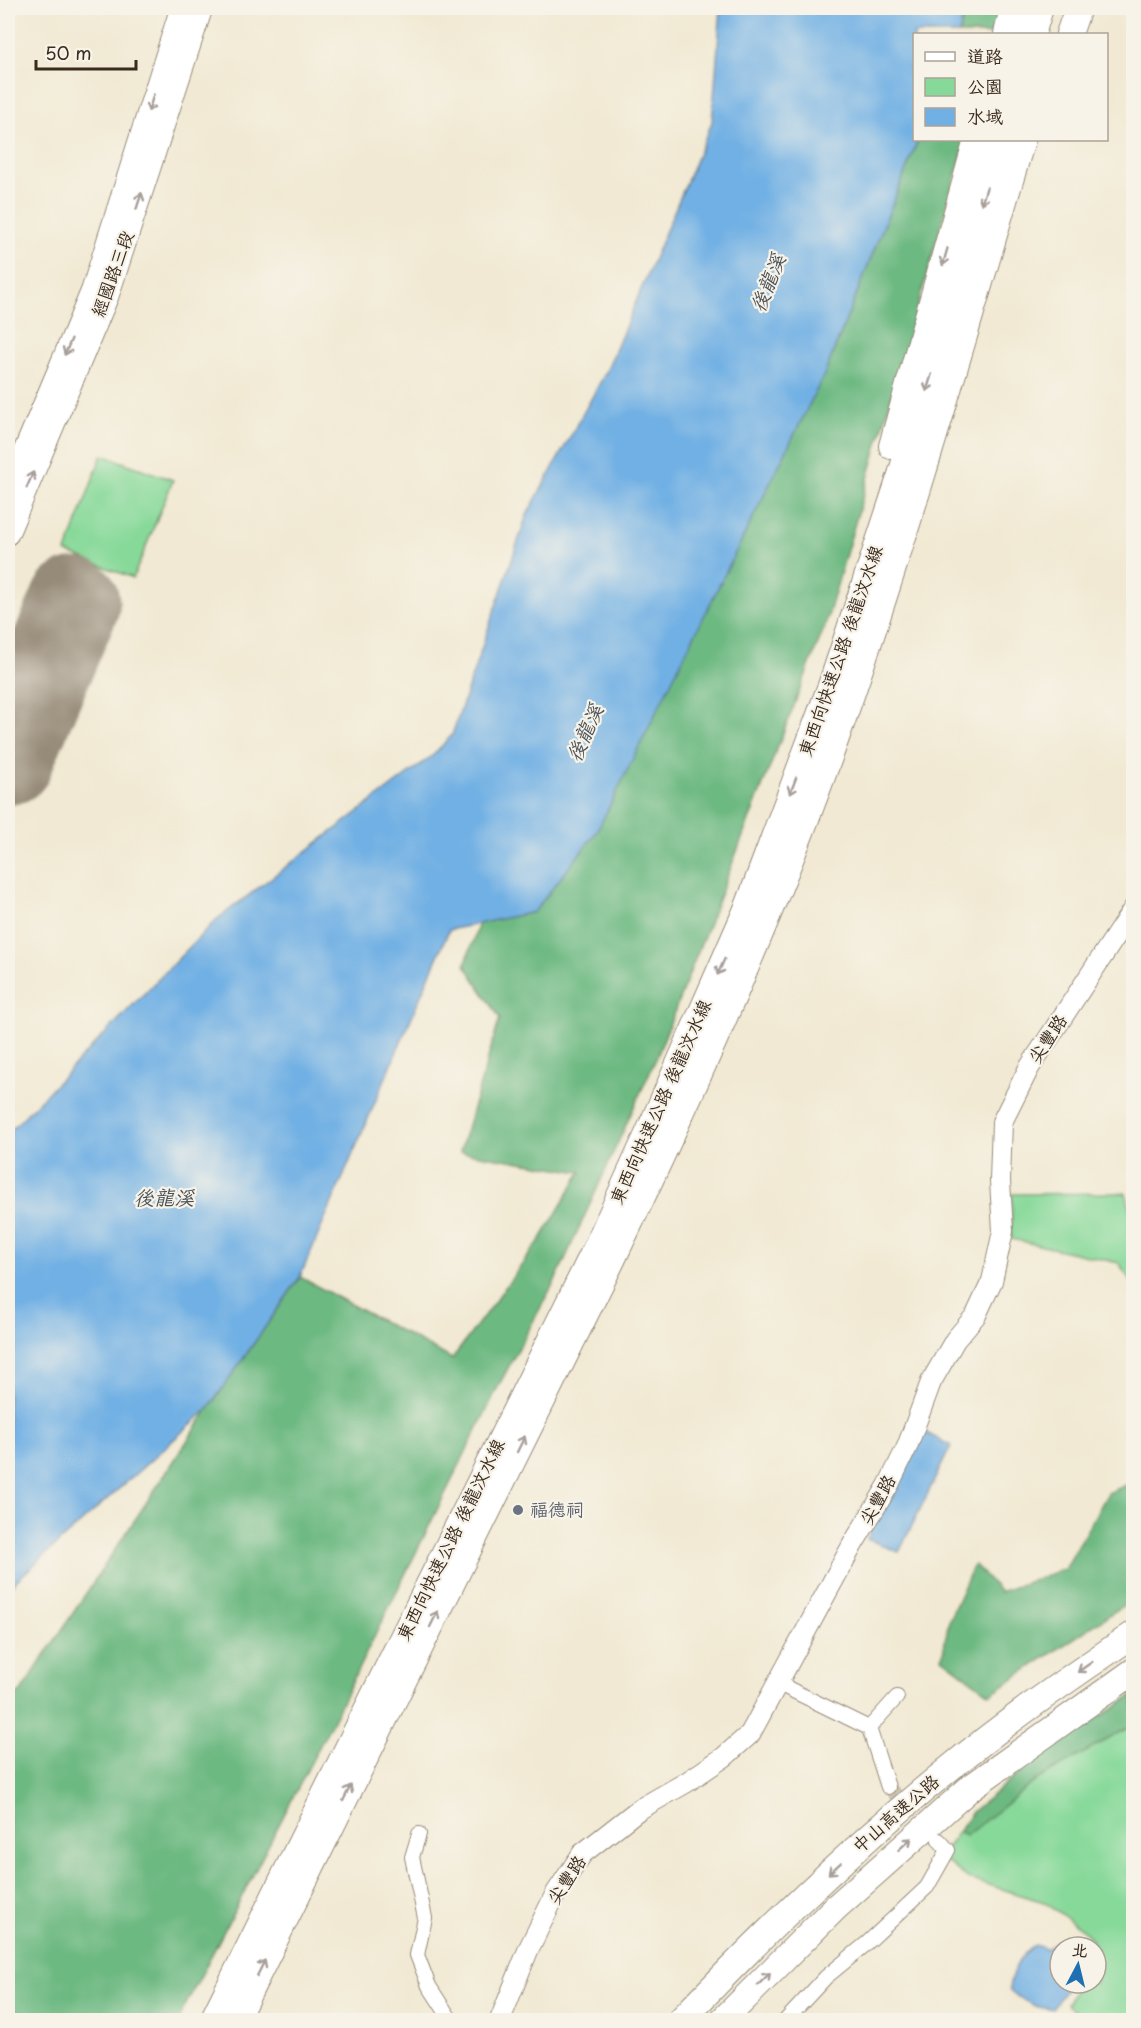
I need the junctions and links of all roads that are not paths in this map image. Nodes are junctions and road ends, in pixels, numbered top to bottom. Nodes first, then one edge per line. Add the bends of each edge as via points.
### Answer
1 (181, 8) edge
2 (202, 8) edge
3 (1040, 8) edge
4 (1061, 8) edge
5 (1078, 8) edge
6 (1015, 22) edge
7 (1053, 33) edge
8 (1070, 33) edge
9 (977, 141) edge
10 (1001, 141) edge
11 (1022, 141) edge
12 (1036, 141) edge
13 (8, 489) edge
14 (8, 534) edge
15 (895, 566) junction
16 (832, 683) junction
17 (1134, 908) edge
18 (1134, 1634) edge
19 (1134, 1671) edge
20 (777, 1683) junction
21 (897, 1697) dead end
22 (869, 1728) junction
23 (888, 1787) tunnel mouth
24 (419, 1834) dead end
25 (939, 1840) tunnel mouth
26 (213, 2020) edge
27 (235, 2020) edge
28 (451, 2020) edge
29 (500, 2020) edge
30 (681, 2020) edge
31 (723, 2020) edge
32 (786, 2020) edge

1 -> 13 main road, 經國路三段 via 92,290
14 -> 2 main road, 經國路三段 via 108,296
3 - 6 highway
4 - 7 highway
5 - 8 highway
9 -> 16 highway via 844,617
10 -> 16 highway, 東西向快速公路 後龍汶水線 via 901,476
11 - 15 highway, 東西向快速公路 後龍汶水線
12 - 15 highway via 918,518
27 -> 15 highway, 東西向快速公路 後龍汶水線 via 671,1138 768,915 840,727
16 -> 26 highway, 東西向快速公路 後龍汶水線 via 748,907 596,1248
17 - 20 street, 尖豐路 via 1029,1068 1002,1122 1003,1231 992,1281 976,1315 955,1340 931,1382 888,1486
18 -> 30 highway, 中山高速公路 via 950,1767 814,1887
31 -> 19 highway, 中山高速公路 via 835,1908 970,1788
20 - 22 street
20 - 29 street, 尖豐路 via 750,1734 724,1757 638,1810 582,1854 556,1893
21 - 22 street
22 - 23 street
24 - 28 street via 412,1857 425,1918 417,1955 429,1986
25 - 32 street via 948,1850 927,1887 826,1977

